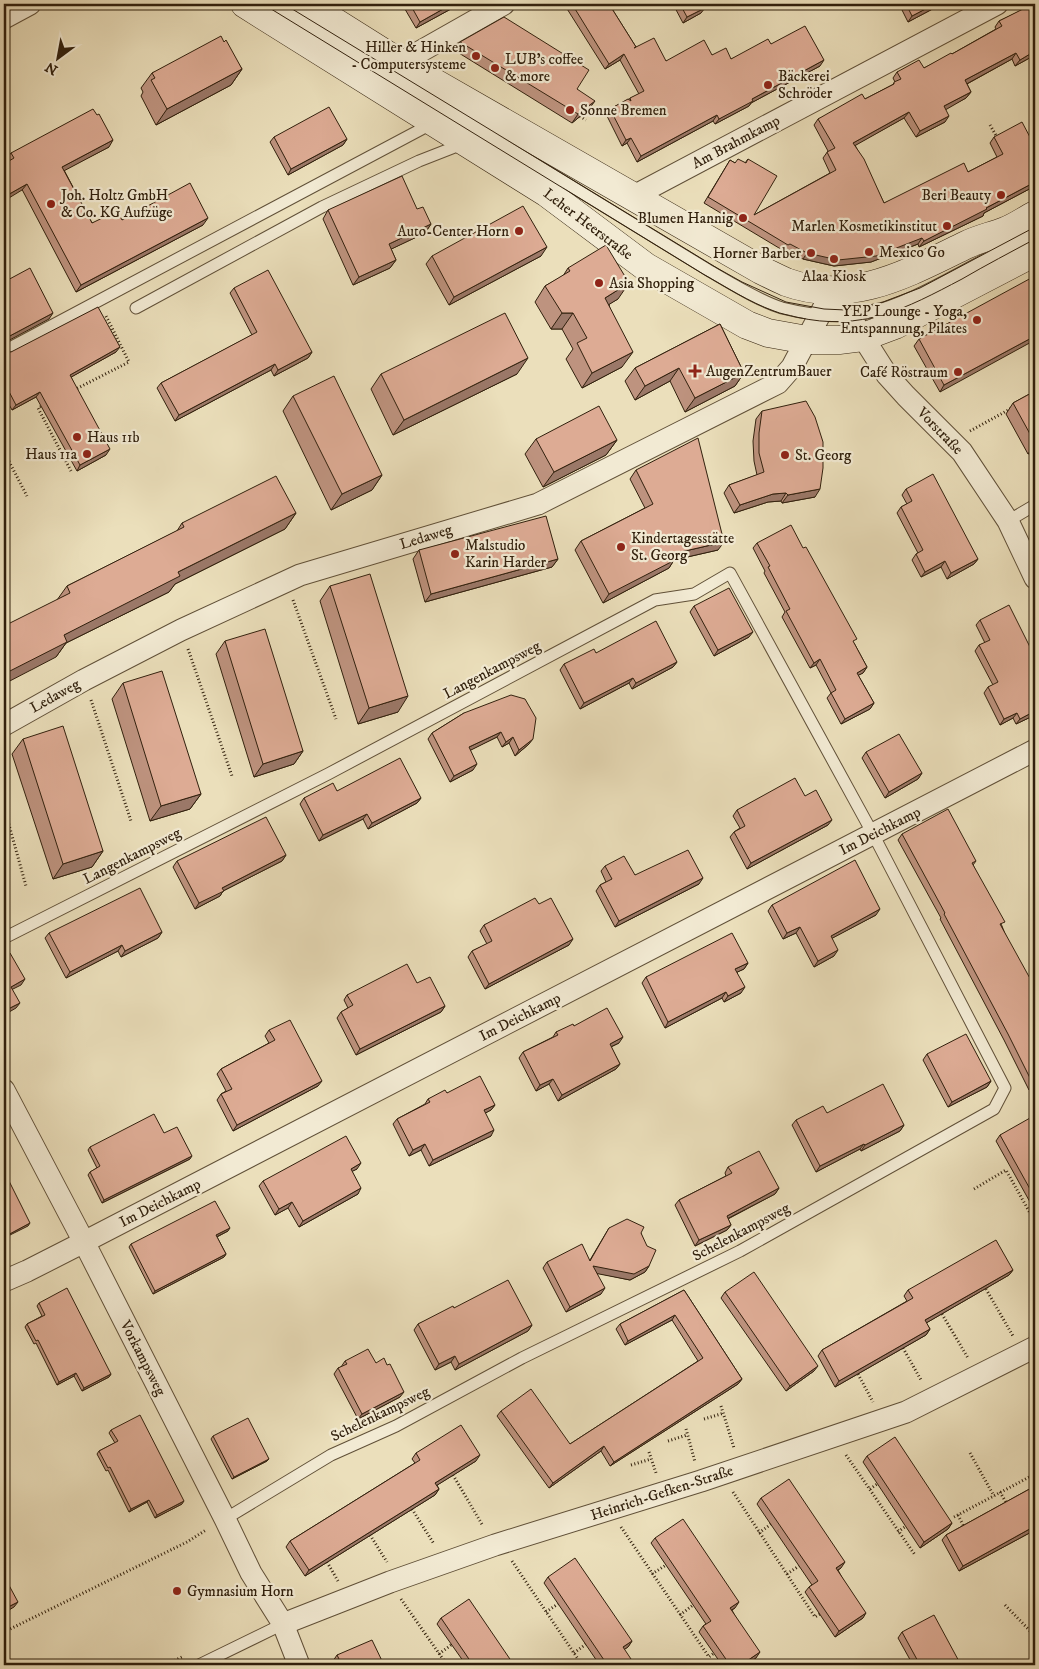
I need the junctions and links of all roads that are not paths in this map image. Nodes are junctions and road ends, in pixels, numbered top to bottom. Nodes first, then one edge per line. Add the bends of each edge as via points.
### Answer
1 (30, 4) edge
2 (245, 4) edge
3 (274, 4) edge
4 (306, 4) edge
5 (504, 4) edge
6 (996, 4) edge
7 (4, 18) edge
8 (400, 63) junction
9 (435, 122) junction
10 (466, 142) junction
11 (634, 196) junction
12 (1035, 215) edge
13 (1035, 232) edge
14 (1035, 252) edge
15 (833, 290) junction
16 (136, 308) dead end
17 (820, 315) junction
18 (856, 326) junction
19 (807, 340) junction
20 (4, 351) edge
21 (1035, 505) edge
22 (1008, 521) junction
23 (1035, 578) edge
24 (4, 725) edge
25 (1035, 750) edge
26 (873, 834) junction
27 (4, 938) edge
28 (4, 1090) edge
29 (84, 1242) junction
30 (4, 1281) edge
31 (1029, 1351) edge
32 (225, 1518) junction
33 (283, 1624) junction
34 (199, 1665) edge
35 (299, 1665) edge

1 - 7 street
2 - 9 main road, Leher Heerstraße
3 - 17 lane via 708,270 777,306
4 - 8 main road
5 - 8 street
6 - 11 street, Am Brahmkamp
8 - 11 main road
9 - 10 main road, Leher Heerstraße
9 - 20 lane
10 - 16 lane via 322,207
10 - 19 main road, Leher Heerstraße via 547,192 646,268 747,325 768,334
11 - 15 main road via 761,270 785,281
12 - 15 main road via 896,279 855,289
13 - 18 lane
14 - 18 main road, Leher Heerstraße via 895,326
15 - 17 street, Ledaweg
15 - 18 street, Vorstraße
17 - 18 lane
17 - 19 street, Ledaweg
18 - 19 main road, Leher Heerstraße via 839,340
18 - 22 street, Vorstraße via 887,375 962,452
19 - 24 street, Ledaweg via 792,367 778,383 538,504 300,575 182,630
21 - 22 lane
22 - 23 street, Vorstraße
25 - 26 street, Im Deichkamp
26 - 27 lane, Langenkampsweg via 730,573 694,594 655,600 328,774
26 - 29 street, Im Deichkamp
26 - 32 lane, Schelenkampsweg via 1005,1088 994,1109 740,1251 522,1358 396,1426 331,1455
28 - 29 street, Vorkampsweg
29 - 30 street, Im Deichkamp
29 - 32 street, Vorkampsweg
31 - 33 street, Heinrich-Gefken-Straße via 906,1412 732,1471 498,1544
32 - 33 street, Vorkampsweg via 247,1566
33 - 34 lane
33 - 35 street, Vorkampsweg

